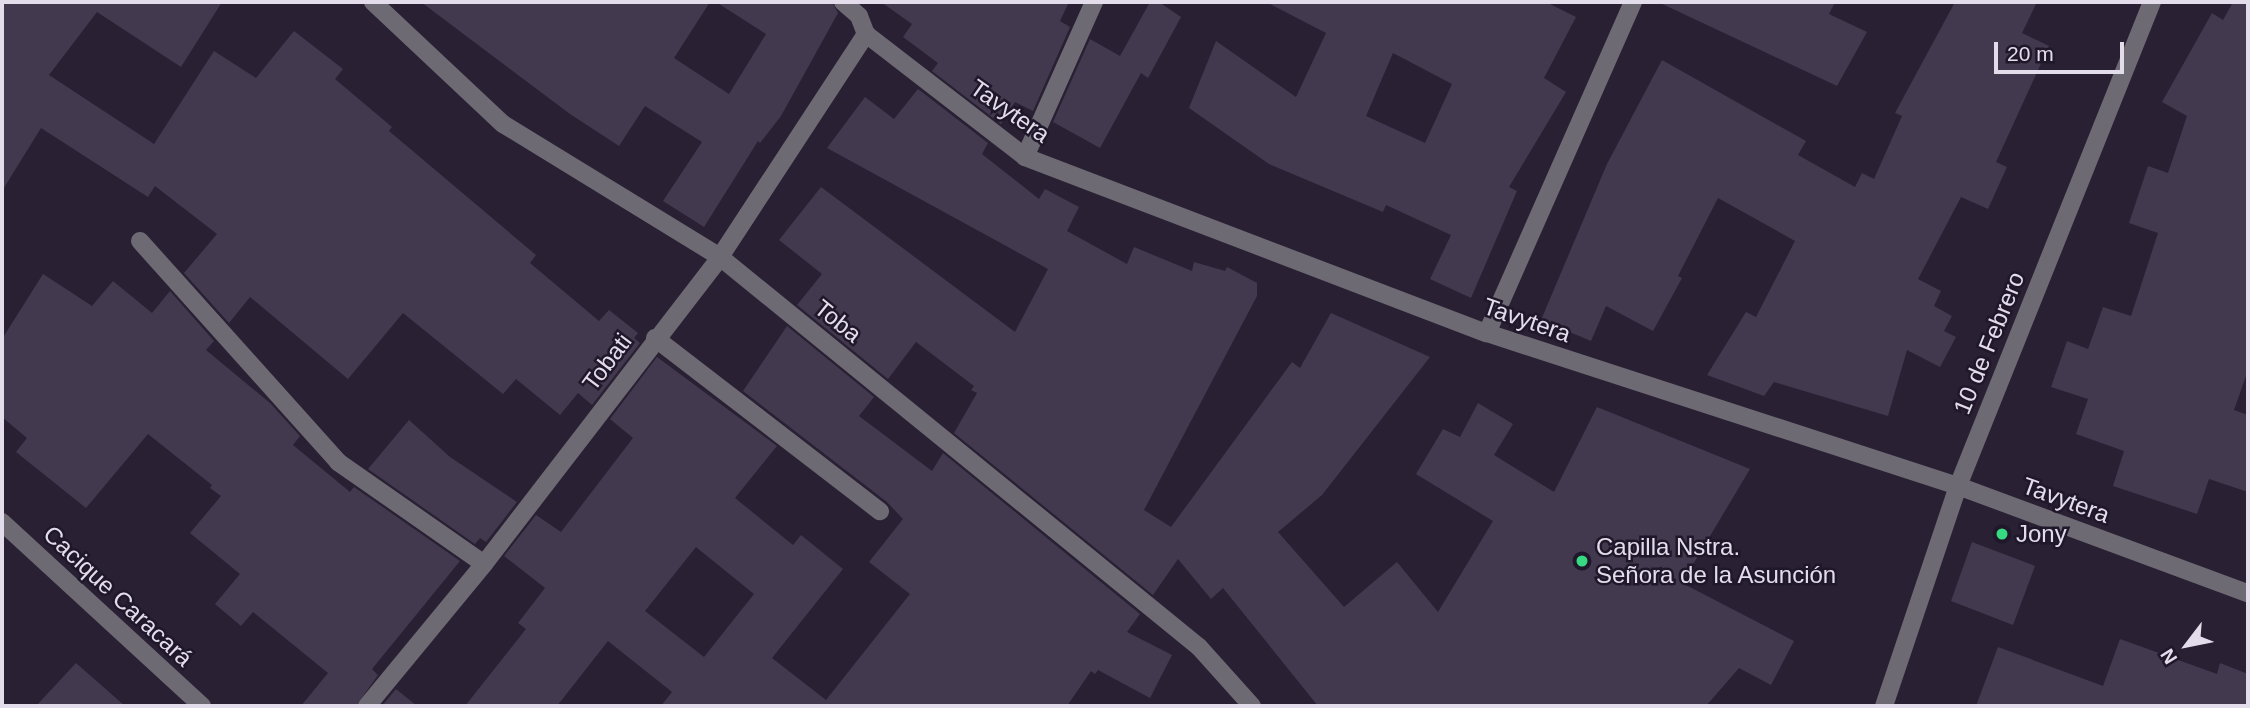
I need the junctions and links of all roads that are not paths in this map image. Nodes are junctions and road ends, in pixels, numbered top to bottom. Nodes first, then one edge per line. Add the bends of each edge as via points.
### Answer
1 (373, 2) edge
2 (843, 2) edge
3 (1094, 2) edge
4 (1633, 2) edge
5 (2152, 2) edge
6 (866, 34) junction
7 (1025, 156) junction
8 (139, 241) dead end
9 (720, 257) junction
10 (1487, 333) junction
11 (655, 338) junction
12 (1958, 486) junction
13 (880, 511) dead end
14 (2, 522) edge
15 (484, 564) junction
16 (2248, 593) edge
17 (202, 706) edge
18 (367, 706) edge
19 (1252, 706) edge
20 (1884, 706) edge

1 - 9 street, Toba via 503,124
2 - 6 street, Tavytera via 859,16
3 - 7 street
4 - 10 street
5 - 12 street, 10 de Febrero
6 - 7 street, Tavytera
6 - 9 street, Tobati
7 - 10 street, Tavytera
8 - 15 street via 338,462
9 - 11 street, Tobati
9 - 19 street, Toba via 1199,648
10 - 12 street, Tavytera
11 - 13 street
11 - 15 street, Tobati
12 - 16 street, Tavytera
12 - 20 street, 10 de Febrero
14 - 17 street, Cacique Caracará
15 - 18 street, Tobati

